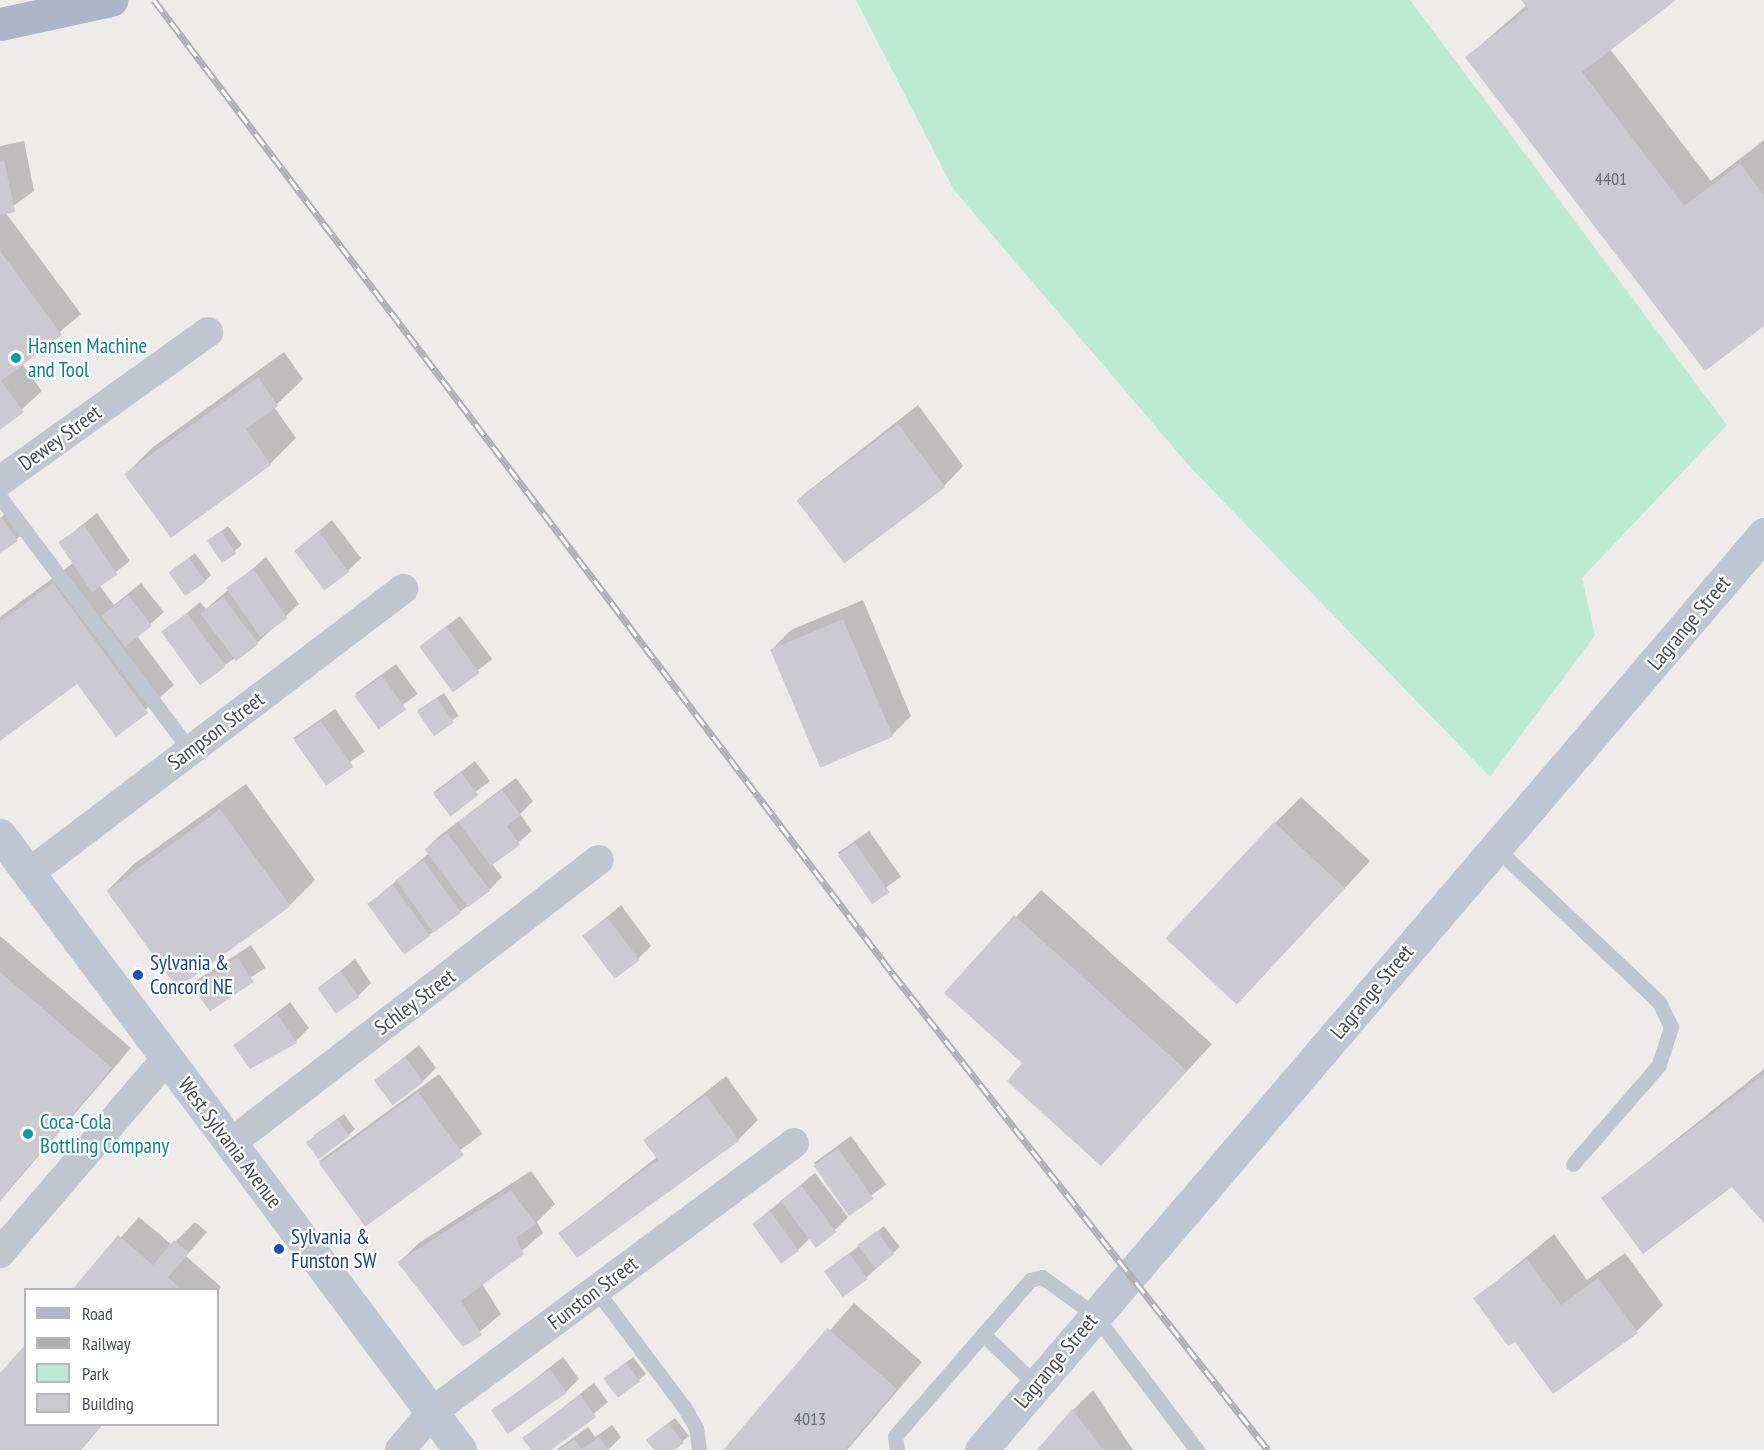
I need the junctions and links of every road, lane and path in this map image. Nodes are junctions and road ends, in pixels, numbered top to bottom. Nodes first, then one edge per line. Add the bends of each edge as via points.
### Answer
1 (111, 0) edge
2 (0, 24) edge
3 (208, 332) dead end
4 (0, 481) edge
5 (0, 497) edge
6 (1764, 534) edge
7 (403, 589) dead end
8 (190, 750) junction
9 (0, 835) edge
10 (1495, 847) junction
11 (599, 860) dead end
12 (28, 873) junction
13 (167, 1058) junction
14 (231, 1143) junction
15 (794, 1143) dead end
16 (1573, 1164) dead end
17 (0, 1253) edge
18 (596, 1290) junction
19 (1094, 1314) junction
20 (983, 1334) junction
21 (1036, 1385) junction
22 (432, 1412) junction
23 (400, 1450) edge
24 (460, 1450) edge
25 (699, 1450) edge
26 (897, 1450) edge
27 (981, 1450) edge
28 (1197, 1450) edge

1 - 2 main road
3 - 4 street, Dewey Street
5 - 8 lane
6 - 10 main road, Lagrange Street
7 - 8 street, Sampson Street
8 - 12 street, Sampson Street
9 - 12 main road, West Sylvania Avenue
10 - 16 lane via 1659,1002 1671,1027 1659,1065
10 - 19 main road, Lagrange Street
11 - 14 street, Schley Street
12 - 13 main road, West Sylvania Avenue
13 - 14 main road, West Sylvania Avenue
13 - 17 street
14 - 22 main road, West Sylvania Avenue
15 - 18 street, Funston Street
18 - 22 street, Funston Street
18 - 25 lane via 684,1407 696,1428
19 - 20 lane via 1042,1277 1030,1280
19 - 21 main road, Lagrange Street
19 - 28 lane
20 - 21 lane
20 - 26 lane via 895,1436
21 - 27 main road, Lagrange Street
22 - 23 street, Funston Street
22 - 24 main road, West Sylvania Avenue

